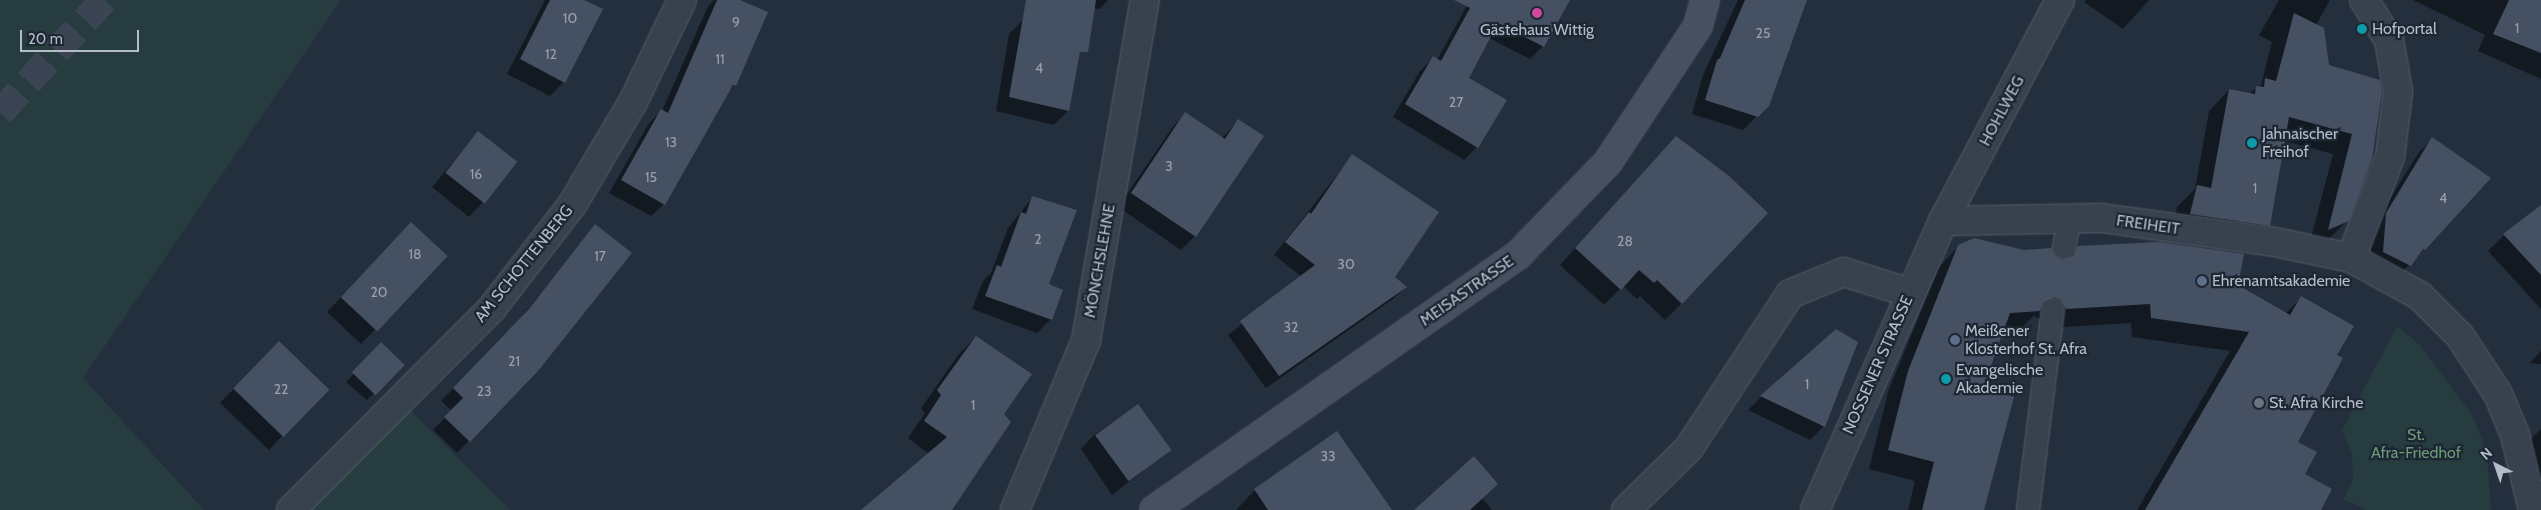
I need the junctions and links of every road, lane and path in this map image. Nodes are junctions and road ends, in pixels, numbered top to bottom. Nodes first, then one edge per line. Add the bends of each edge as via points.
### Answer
1 (682, 0) edge
2 (1145, 0) edge
3 (1705, 0) edge
4 (2060, 0) edge
5 (2364, 0) edge
6 (2070, 219) junction
7 (1943, 221) junction
8 (2064, 247) dead end
9 (2350, 258) junction
10 (1910, 293) junction
11 (2053, 310) dead end
12 (292, 510) edge
13 (1015, 510) edge
14 (1154, 510) edge
15 (1626, 510) edge
16 (1815, 510) edge
17 (2028, 510) edge
18 (2533, 510) edge

1 - 12 street, AM SCHOTTENBERG via 633,102 572,205 492,308
2 - 13 street, MÖNCHSLEHNE via 1086,340
3 - 14 street, MEISASTRASSE via 1698,26 1608,162 1518,255
4 - 7 street, HOHLWEG
5 - 9 street via 2389,40 2398,92 2390,157
6 - 7 street, FREIHEIT
6 - 8 lane
6 - 9 street, FREIHEIT via 2102,218 2275,242
7 - 10 street, NOSSENER STRASSE
9 - 18 street, FREIHEIT via 2420,296 2460,336 2498,394 2515,435
10 - 15 street via 1844,272 1790,294 1690,448
10 - 16 street, NOSSENER STRASSE
11 - 17 lane

